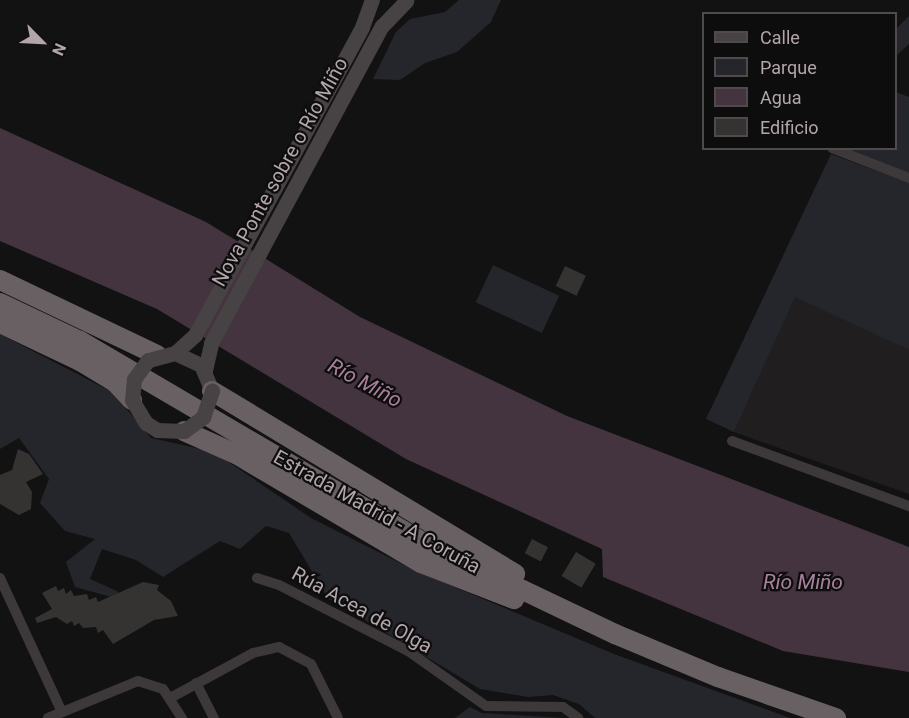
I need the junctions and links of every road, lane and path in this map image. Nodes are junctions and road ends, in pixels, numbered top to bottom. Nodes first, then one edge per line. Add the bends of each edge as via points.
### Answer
1 (372, 0) edge
2 (404, 0) edge
3 (418, 0) edge
4 (837, 150) edge
5 (909, 178) edge
6 (0, 280) edge
7 (0, 303) edge
8 (0, 323) edge
9 (166, 354) junction
10 (205, 370) junction
11 (212, 391) junction
12 (132, 400) junction
13 (184, 431) junction
14 (732, 441) dead end
15 (909, 506) edge
16 (0, 578) edge
17 (257, 578) dead end
18 (673, 658) junction
19 (196, 683) junction
20 (764, 693) junction
21 (172, 697) junction
22 (62, 712) junction
23 (48, 718) edge
24 (182, 718) edge
25 (214, 718) edge
26 (338, 718) edge
27 (578, 718) edge
28 (836, 718) edge

1 - 9 main road, Nova Ponte sobre o Río Miño via 362,27 195,335
2 - 3 main road
2 - 10 main road, Nova Ponte sobre o Río Miño via 387,19 211,343
4 - 5 street
6 - 9 highway
7 - 18 highway, Estrada Madrid - A Coruña via 80,341 422,542
8 - 12 highway via 80,361 115,382
9 - 10 main road via 190,357
9 - 12 main road, bridge via 139,369
10 - 11 main road
11 - 13 main road, bridge via 203,417
11 - 18 highway via 476,551
12 - 13 main road, bridge via 137,413 151,427 170,433
13 - 20 highway via 236,454 421,563 538,609 614,645
14 - 15 street
16 - 22 street
17 - 27 street, Rúa Acea de Olga via 279,585 408,651 486,706 563,707
18 - 20 highway, Estrada Madrid - A Coruña
19 - 21 street
19 - 25 street
19 - 26 street via 254,653 279,647 310,664
20 - 28 highway, Estrada Madrid - A Coruña
21 - 22 street via 154,683 130,682
21 - 24 street
22 - 23 street

